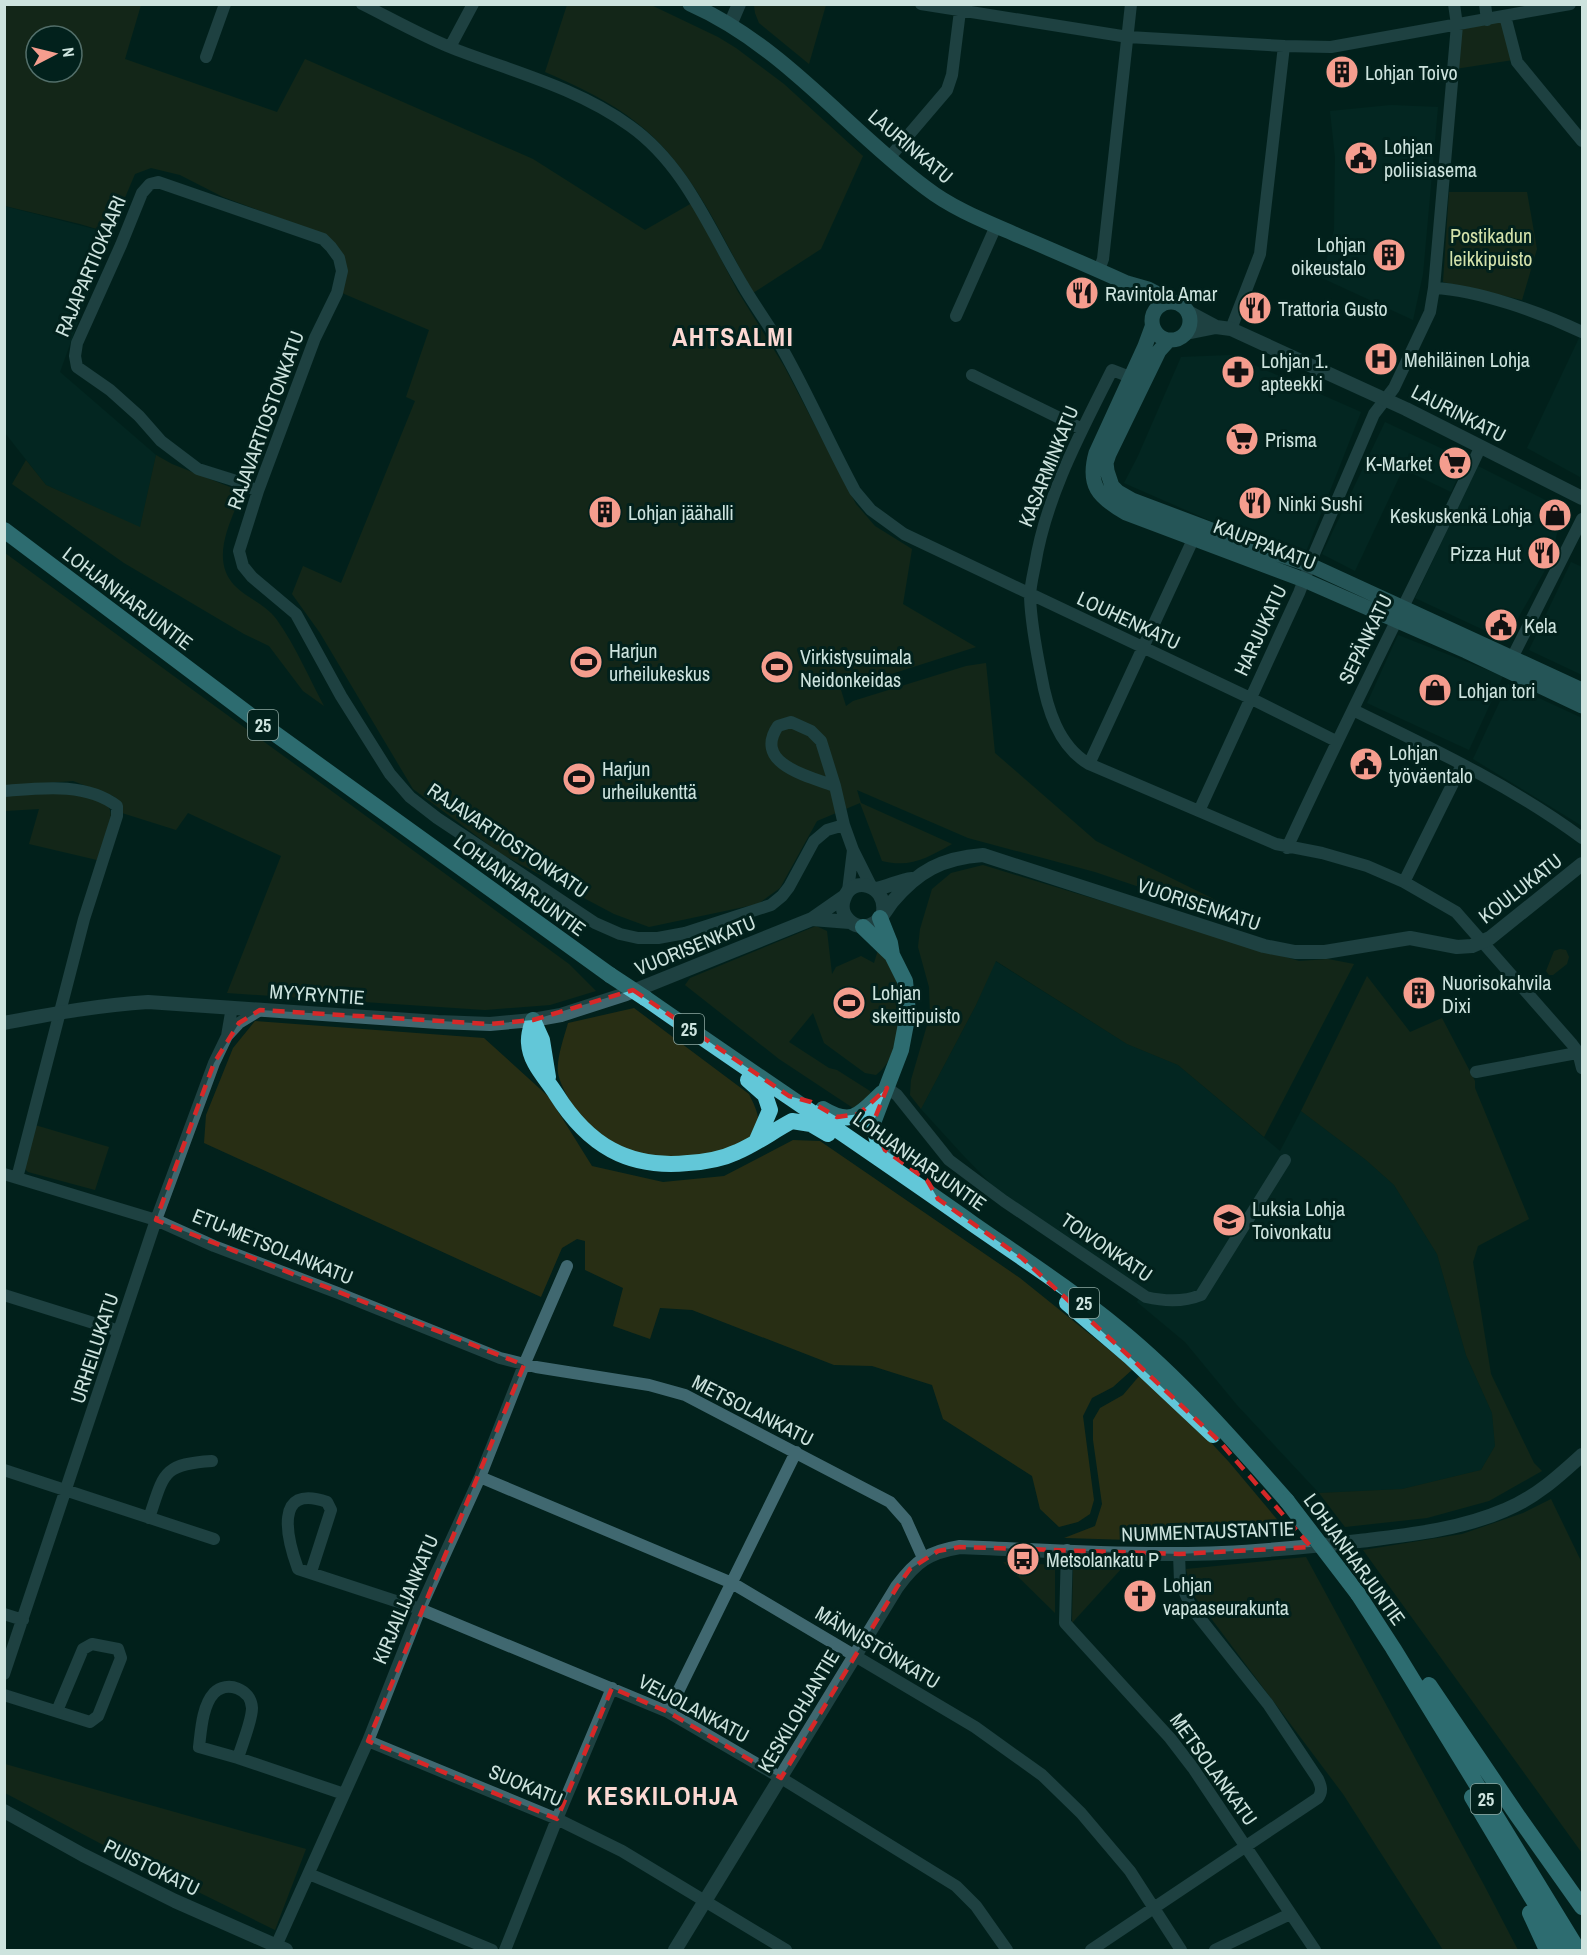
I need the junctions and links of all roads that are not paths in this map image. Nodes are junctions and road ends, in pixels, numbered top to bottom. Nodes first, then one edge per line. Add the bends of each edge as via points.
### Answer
1 (225, 4) edge
2 (362, 4) edge
3 (473, 4) edge
4 (690, 4) edge
5 (739, 4) edge
6 (921, 4) edge
7 (1131, 4) edge
8 (1454, 4) edge
9 (1485, 4) edge
10 (1570, 4) edge
11 (960, 11) junction
12 (1505, 16) junction
13 (1487, 20) junction
14 (730, 25) junction
15 (1457, 25) junction
16 (1128, 37) junction
17 (1284, 46) junction
18 (450, 47) junction
19 (206, 57) dead end
20 (1582, 140) edge
21 (889, 158) junction
22 (158, 182) joint
23 (996, 226) junction
24 (1099, 270) junction
25 (1127, 283) junction
26 (1434, 288) junction
27 (1171, 301) junction
28 (1188, 312) junction
29 (956, 316) dead end
30 (1152, 320) junction
31 (1216, 327) junction
32 (1231, 329) junction
33 (1582, 332) edge
34 (1186, 333) junction
35 (1169, 340) junction
36 (972, 375) dead end
37 (1130, 377) junction
38 (1386, 400) junction
39 (1082, 429) junction
40 (1480, 448) junction
41 (258, 491) junction
42 (1582, 498) edge
43 (1582, 519) edge
44 (1200, 525) junction
45 (4, 530) edge
46 (1194, 540) junction
47 (1310, 565) junction
48 (1304, 580) junction
49 (1030, 595) junction
50 (1400, 614) junction
51 (1143, 649) junction
52 (1509, 664) junction
53 (1582, 690) edge
54 (1250, 698) junction
55 (1582, 706) edge
56 (1353, 710) junction
57 (1336, 741) junction
58 (1089, 764) junction
59 (1462, 765) junction
60 (836, 786) junction
61 (4, 791) edge
62 (1198, 811) junction
63 (844, 825) junction
64 (1582, 838) edge
65 (1287, 848) junction
66 (853, 850) junction
67 (1582, 864) edge
68 (912, 879) junction
69 (1404, 882) junction
70 (873, 888) junction
71 (847, 894) junction
72 (881, 915) junction
73 (812, 919) junction
74 (857, 924) junction
75 (1482, 942) junction
76 (892, 955) junction
77 (626, 993) joint
78 (231, 1007) junction
79 (260, 1010) junction
80 (60, 1012) junction
81 (533, 1020) junction
82 (4, 1023) edge
83 (227, 1036) junction
84 (1580, 1052) edge
85 (733, 1059) junction
86 (1582, 1068) edge
87 (1476, 1072) dead end
88 (887, 1088) junction
89 (789, 1096) junction
90 (757, 1140) junction
91 (857, 1142) junction
92 (1285, 1160) dead end
93 (10, 1176) edge
94 (938, 1199) junction
95 (156, 1220) junction
96 (567, 1266) dead end
97 (4, 1295) edge
98 (119, 1331) junction
99 (524, 1365) junction
100 (796, 1452) junction
101 (1582, 1455) edge
102 (212, 1461) dead end
103 (4, 1470) edge
104 (480, 1477) junction
105 (67, 1491) junction
106 (149, 1518) junction
107 (214, 1539) dead end
108 (1067, 1551) junction
109 (1179, 1554) junction
110 (924, 1560) junction
111 (311, 1572) junction
112 (732, 1583) junction
113 (1352, 1593) junction
114 (420, 1609) junction
115 (4, 1614) edge
116 (23, 1620) junction
117 (1393, 1648) junction
118 (854, 1656) junction
119 (4, 1674) edge
120 (612, 1688) junction
121 (4, 1695) edge
122 (57, 1711) junction
123 (668, 1712) junction
124 (368, 1741) junction
125 (238, 1758) junction
126 (781, 1778) junction
127 (344, 1794) junction
128 (4, 1811) edge
129 (557, 1819) junction
130 (1245, 1846) junction
131 (1508, 1859) junction
132 (309, 1874) junction
133 (704, 1900) junction
134 (1582, 1907) edge
135 (1153, 1909) junction
136 (1290, 1914) junction
137 (281, 1948) edge
138 (492, 1950) edge
139 (505, 1950) edge
140 (675, 1950) edge
141 (786, 1950) edge
142 (1007, 1950) edge
143 (1090, 1950) edge
144 (1181, 1950) edge
145 (1215, 1950) edge
146 (1315, 1950) edge
147 (1546, 1950) edge
148 (1563, 1950) edge
149 (1578, 1950) edge

1 - 19 street
2 - 18 street, LOUHENKATU
3 - 18 street
4 - 14 main road, LAURINKATU
5 - 14 street
6 - 11 street
7 - 16 street
8 - 15 street, HARJUKATU
9 - 13 street
10 - 12 street
11 - 16 street
11 - 21 street via 947,90
12 - 13 street
12 - 20 street via 1517,62
13 - 15 street
14 - 21 main road, LAURINKATU via 792,70
15 - 17 street via 1332,47
15 - 26 street, HARJUKATU
16 - 17 street
16 - 24 street
17 - 32 street via 1260,254
18 - 49 street, LOUHENKATU via 535,76 591,101 632,127 656,149 706,217 741,284 783,349 855,491 871,510 904,534
21 - 23 main road, LAURINKATU via 945,201
22 - 41 street, RAJAPARTIOKAARI via 142,193 77,343 77,367 110,390 161,441 198,469
22 - 41 street, RAJAVARTIOSTONKATU via 323,239 339,258 342,271 337,293 315,338
23 - 24 main road, LAURINKATU
23 - 29 street
24 - 25 main road, LAURINKATU
25 - 27 main road, LAURINKATU
25 - 30 main road, LAURINKATU via 1143,299
26 - 33 street via 1479,294
26 - 38 street, HARJUKATU via 1430,312
27 - 28 main road
27 - 30 main road via 1160,304
28 - 31 street, LAURINKATU
28 - 34 main road via 1190,323
30 - 35 main road via 1159,336
30 - 37 main road, KAUPPAKATU
31 - 32 street, LAURINKATU
31 - 34 street, LAURINKATU
32 - 38 street, LAURINKATU
34 - 35 main road
35 - 44 main road, KAUPPAKATU via 1159,351 1109,454 1107,471 1118,492
36 - 39 street
37 - 39 street, KASARMINKATU via 1112,370
37 - 46 main road, KAUPPAKATU via 1096,453 1092,474 1097,490 1108,503 1126,513
38 - 40 street, LAURINKATU
38 - 47 street, HARJUKATU via 1374,414
39 - 49 street, KASARMINKATU via 1048,509
40 - 42 street, LAURINKATU
40 - 50 street, SEPÄNKATU
41 - 63 street, RAJAVARTIOSTONKATU via 239,550 243,566 296,614 390,774 410,797 438,818 595,922 620,934 658,938 771,905 783,896 814,841 828,830
43 - 52 street
44 - 46 street
44 - 47 main road, KAUPPAKATU
45 - 85 highway, LOHJANHARJUNTIE / 25, bridge via 263,725
46 - 48 main road, KAUPPAKATU
46 - 51 street
47 - 48 street, HARJUKATU
47 - 50 main road, KAUPPAKATU
48 - 50 main road, KAUPPAKATU
48 - 54 street, HARJUKATU
49 - 51 street, LOUHENKATU
49 - 58 street, KASARMINKATU via 1049,708 1066,745
50 - 52 main road, KAUPPAKATU
50 - 56 street, SEPÄNKATU
51 - 54 street, LOUHENKATU
51 - 58 street
52 - 53 main road, KAUPPAKATU
52 - 55 main road, KAUPPAKATU
54 - 57 street, LOUHENKATU
54 - 62 street, HARJUKATU
56 - 57 street, SEPÄNKATU
56 - 59 street
57 - 65 street, SEPÄNKATU
58 - 62 street, KASARMINKATU
59 - 64 street
59 - 69 street
60 - 60 street via 821,741 811,731 792,723 778,726 772,734 771,746 776,760 797,773
60 - 63 street
61 - 80 street via 74,789 117,806
62 - 65 street, KASARMINKATU
63 - 66 street
65 - 69 street, KASARMINKATU via 1356,862
66 - 70 street
66 - 71 street
67 - 75 street, KOULUKATU
68 - 70 street, VUORISENKATU
68 - 72 street, VUORISENKATU
68 - 75 street, VUORISENKATU via 963,856 983,855 1282,950 1325,952 1410,938 1457,947
69 - 75 street, KASARMINKATU via 1456,912
70 - 71 street via 858,886
70 - 72 street via 883,899
71 - 73 street, VUORISENKATU
71 - 74 street via 842,907
72 - 74 street via 875,923
72 - 76 highway
73 - 74 street, VUORISENKATU
73 - 77 street, VUORISENKATU
74 - 76 highway
75 - 84 street, KASARMINKATU
76 - 88 highway via 905,981 908,1013 901,1050
77 - 81 street, MYYRYNTIE via 561,1015
78 - 79 street, MYYRYNTIE
78 - 80 street, MYYRYNTIE via 148,1002
78 - 83 street, URHEILUKATU
79 - 81 street, MYYRYNTIE via 459,1023
79 - 83 street, URHEILUKATU
80 - 82 street, MYYRYNTIE
80 - 93 street
81 - 90 highway via 542,1040 549,1084 594,1140 632,1160 671,1165 723,1158
83 - 95 street, URHEILUKATU
84 - 86 street
84 - 87 street
85 - 89 highway, LOHJANHARJUNTIE / 25
85 - 90 highway via 749,1082 765,1095 770,1110
88 - 89 highway via 851,1118 837,1117 811,1102
88 - 92 street, TOIVONKATU via 897,1095 949,1160 1146,1297 1163,1301 1201,1295
88 - 94 highway via 873,1123 877,1139 885,1150 927,1180
89 - 91 highway, LOHJANHARJUNTIE / 25
90 - 91 highway via 792,1121
91 - 94 highway, LOHJANHARJUNTIE / 25
93 - 95 street, ETU-METSOLANKATU
94 - 113 highway, LOHJANHARJUNTIE / 25, bridge via 1101,1315 1144,1351 1231,1438
95 - 98 street, URHEILUKATU
95 - 99 street, ETU-METSOLANKATU
96 - 99 street, KIRJAILIJANKATU
97 - 98 street
98 - 105 street, URHEILUKATU
99 - 100 street, METSOLANKATU via 649,1385 685,1395
99 - 104 street, KIRJAILIJANKATU
100 - 110 street, METSOLANKATU via 890,1502 906,1520
100 - 112 street
101 - 109 street, NUMMENTAUSTANTIE via 1533,1495 1507,1510 1459,1526 1300,1548
102 - 106 street via 191,1462 168,1472
103 - 105 street
104 - 112 street, MÄNNISTÖNKATU
104 - 114 street, KIRJAILIJANKATU
105 - 106 street
105 - 116 street, URHEILUKATU
106 - 107 street
108 - 109 street, NUMMENTAUSTANTIE
108 - 110 street, NUMMENTAUSTANTIE via 960,1547 938,1551
108 - 130 street, METSOLANKATU via 1065,1623 1170,1738
109 - 130 street via 1180,1581 1191,1607 1268,1704 1322,1787 1318,1798
110 - 118 street, KESKILOHJANTIE via 910,1569
111 - 111 street via 298,1569 286,1522 296,1501 305,1497 327,1502 331,1510
111 - 114 street, VEIJOLANKATU
112 - 118 street, MÄNNISTÖNKATU
112 - 123 street
113 - 117 highway, LOHJANHARJUNTIE / 25
113 - 131 highway, LOHJANHARJUNTIE / 25
114 - 120 street, VEIJOLANKATU
114 - 124 street, KIRJAILIJANKATU
115 - 116 street
116 - 119 street, URHEILUKATU
117 - 134 highway via 1426,1681
117 - 149 highway, LOHJANHARJUNTIE / 25
118 - 126 street, KESKILOHJANTIE
118 - 135 street, MÄNNISTÖNKATU via 975,1727 1042,1775 1081,1813 1130,1871
120 - 123 street, VEIJOLANKATU
120 - 129 street
121 - 122 street
122 - 122 street via 90,1722 98,1716 121,1658 118,1649 92,1644 83,1650
123 - 126 street, VEIJOLANKATU
124 - 127 street, KIRJAILIJANKATU
124 - 129 street, SUOKATU
125 - 125 street via 199,1747 203,1719 214,1693 233,1686 249,1697 252,1706
125 - 127 street
126 - 133 street, KESKILOHJANTIE
126 - 142 street, VEIJOLANKATU via 956,1886 976,1906
127 - 132 street, KIRJAILIJANKATU
128 - 137 street, PUISTOKATU via 175,1901
129 - 133 street, SUOKATU via 622,1851
129 - 139 street
130 - 135 street
130 - 136 street, METSOLANKATU
131 - 147 highway
131 - 148 highway, LOHJANHARJUNTIE / 25
132 - 137 street, KIRJAILIJANKATU
132 - 138 street
133 - 140 street, KESKILOHJANTIE
133 - 141 street, SUOKATU
135 - 143 street
135 - 144 street, MÄNNISTÖNKATU
136 - 145 street
136 - 146 street, METSOLANKATU

